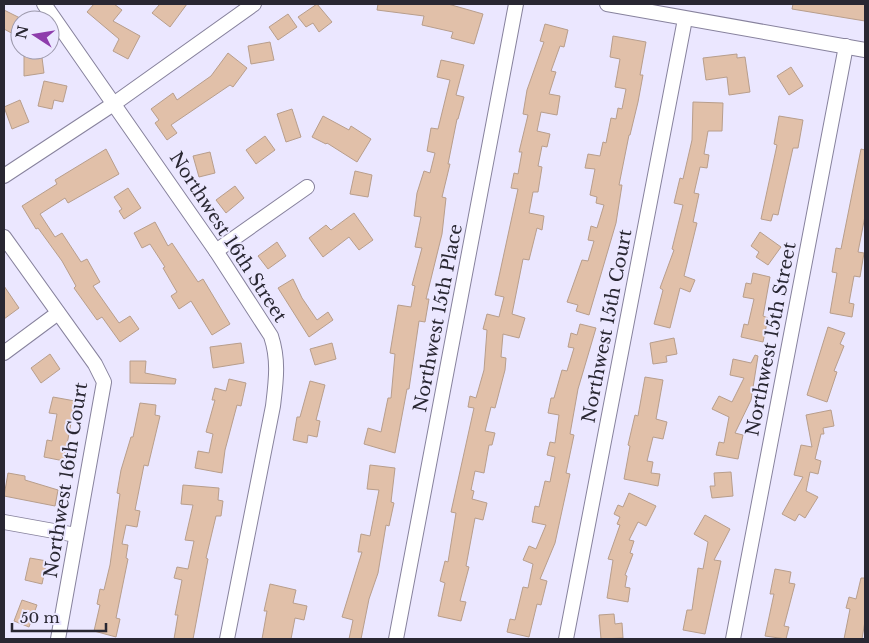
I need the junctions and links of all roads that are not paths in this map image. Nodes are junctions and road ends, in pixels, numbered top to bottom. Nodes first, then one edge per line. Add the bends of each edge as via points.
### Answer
1 (44, 4) edge
2 (254, 4) edge
3 (516, 4) edge
4 (607, 4) edge
5 (685, 19) junction
6 (846, 46) junction
7 (865, 50) edge
8 (115, 103) junction
9 (4, 176) edge
10 (307, 187) dead end
11 (4, 237) edge
12 (216, 251) junction
13 (58, 313) junction
14 (4, 354) edge
15 (4, 522) edge
16 (76, 535) junction
17 (58, 639) edge
18 (227, 639) edge
19 (396, 639) edge
20 (566, 639) edge
21 (733, 639) edge

1 - 8 street, Northwest 16th Street
2 - 8 street
3 - 19 street, Northwest 15th Place
4 - 5 street
5 - 6 street
5 - 20 street, Northwest 15th Court
6 - 7 street
6 - 21 street, Northwest 15th Street
8 - 9 street
8 - 12 street, Northwest 16th Street
10 - 12 street
11 - 13 street, Northwest 16th Court
12 - 18 street, Northwest 16th Street via 271,336 276,350 277,373
13 - 14 street
13 - 16 street, Northwest 16th Court via 104,382
15 - 16 street
16 - 17 street, Northwest 16th Court

